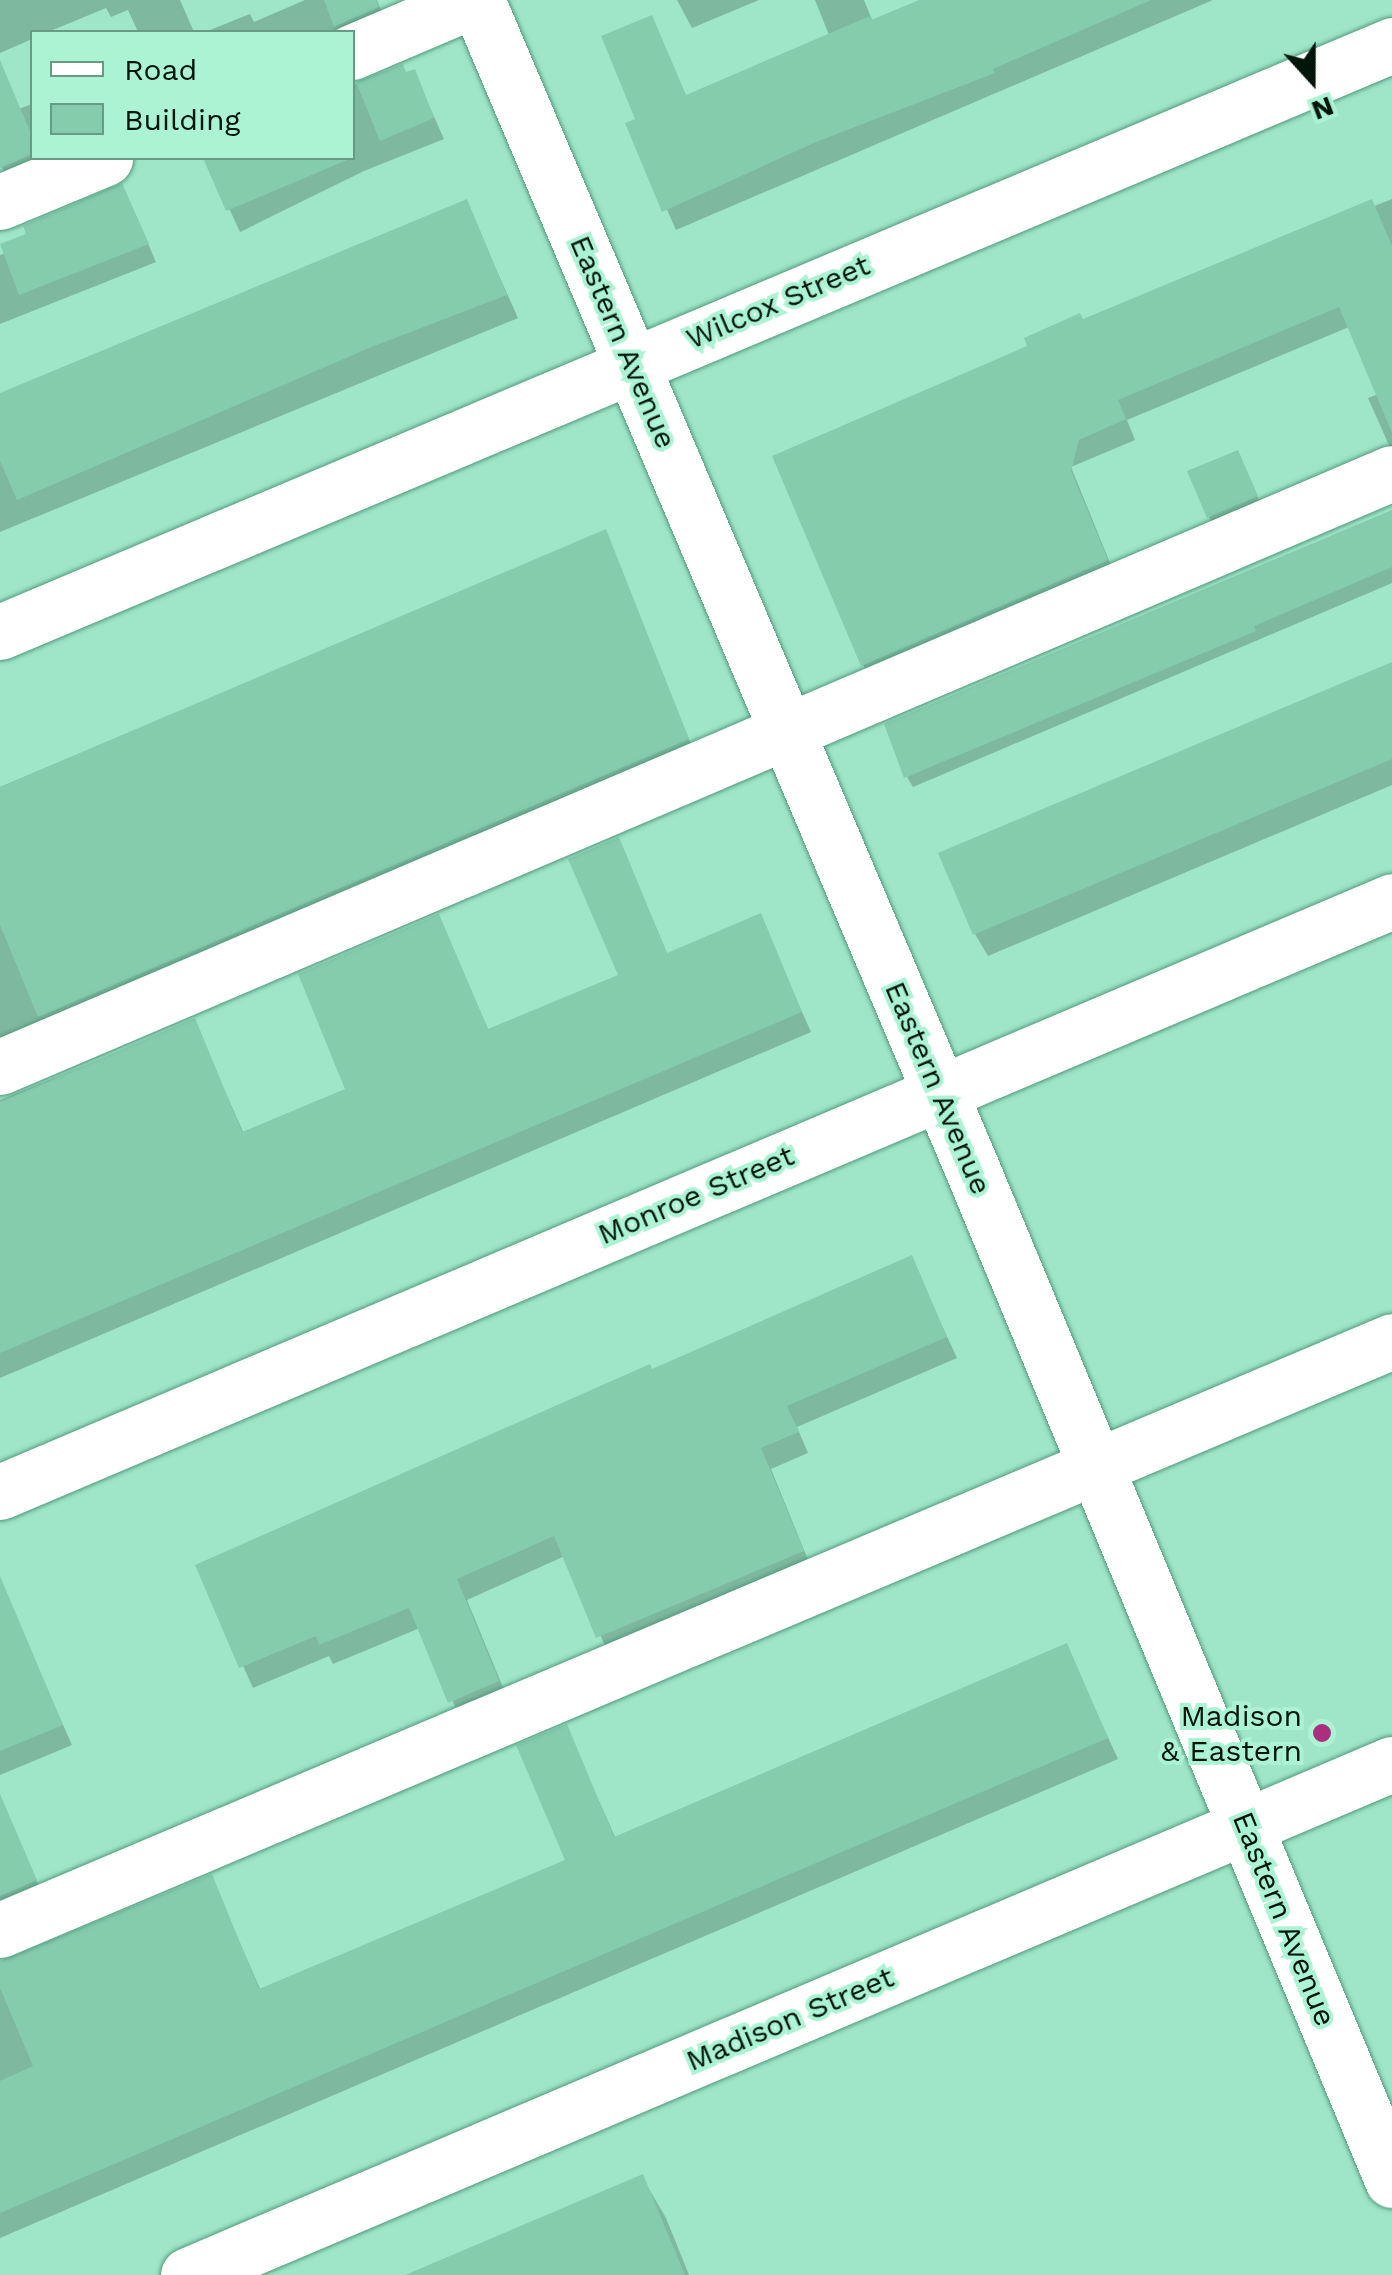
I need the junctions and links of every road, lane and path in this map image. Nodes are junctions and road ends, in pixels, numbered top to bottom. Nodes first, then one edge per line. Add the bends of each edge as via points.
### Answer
1 (476, 0) edge
2 (1392, 45) edge
3 (355, 51) edge
4 (100, 160) edge
5 (0, 202) edge
6 (632, 363) junction
7 (1392, 473) edge
8 (0, 632) edge
9 (787, 729) junction
10 (1392, 901) edge
11 (0, 1067) edge
12 (940, 1092) junction
13 (1392, 1342) edge
14 (1097, 1468) junction
15 (0, 1492) edge
16 (1392, 1764) edge
17 (1246, 1824) junction
18 (0, 1930) edge
19 (1392, 2180) edge
20 (188, 2275) edge

1 - 3 street
1 - 6 street, Eastern Avenue
2 - 6 street, Wilcox Street
4 - 5 street
6 - 8 street, Wilcox Street
6 - 9 street, Eastern Avenue
7 - 9 street
9 - 11 street
9 - 12 street, Eastern Avenue
10 - 12 street, Monroe Street
12 - 14 street, Eastern Avenue
12 - 15 street, Monroe Street
13 - 14 street
14 - 17 street, Eastern Avenue
14 - 18 street
16 - 17 street, Madison Street
17 - 19 street, Eastern Avenue
17 - 20 street, Madison Street

